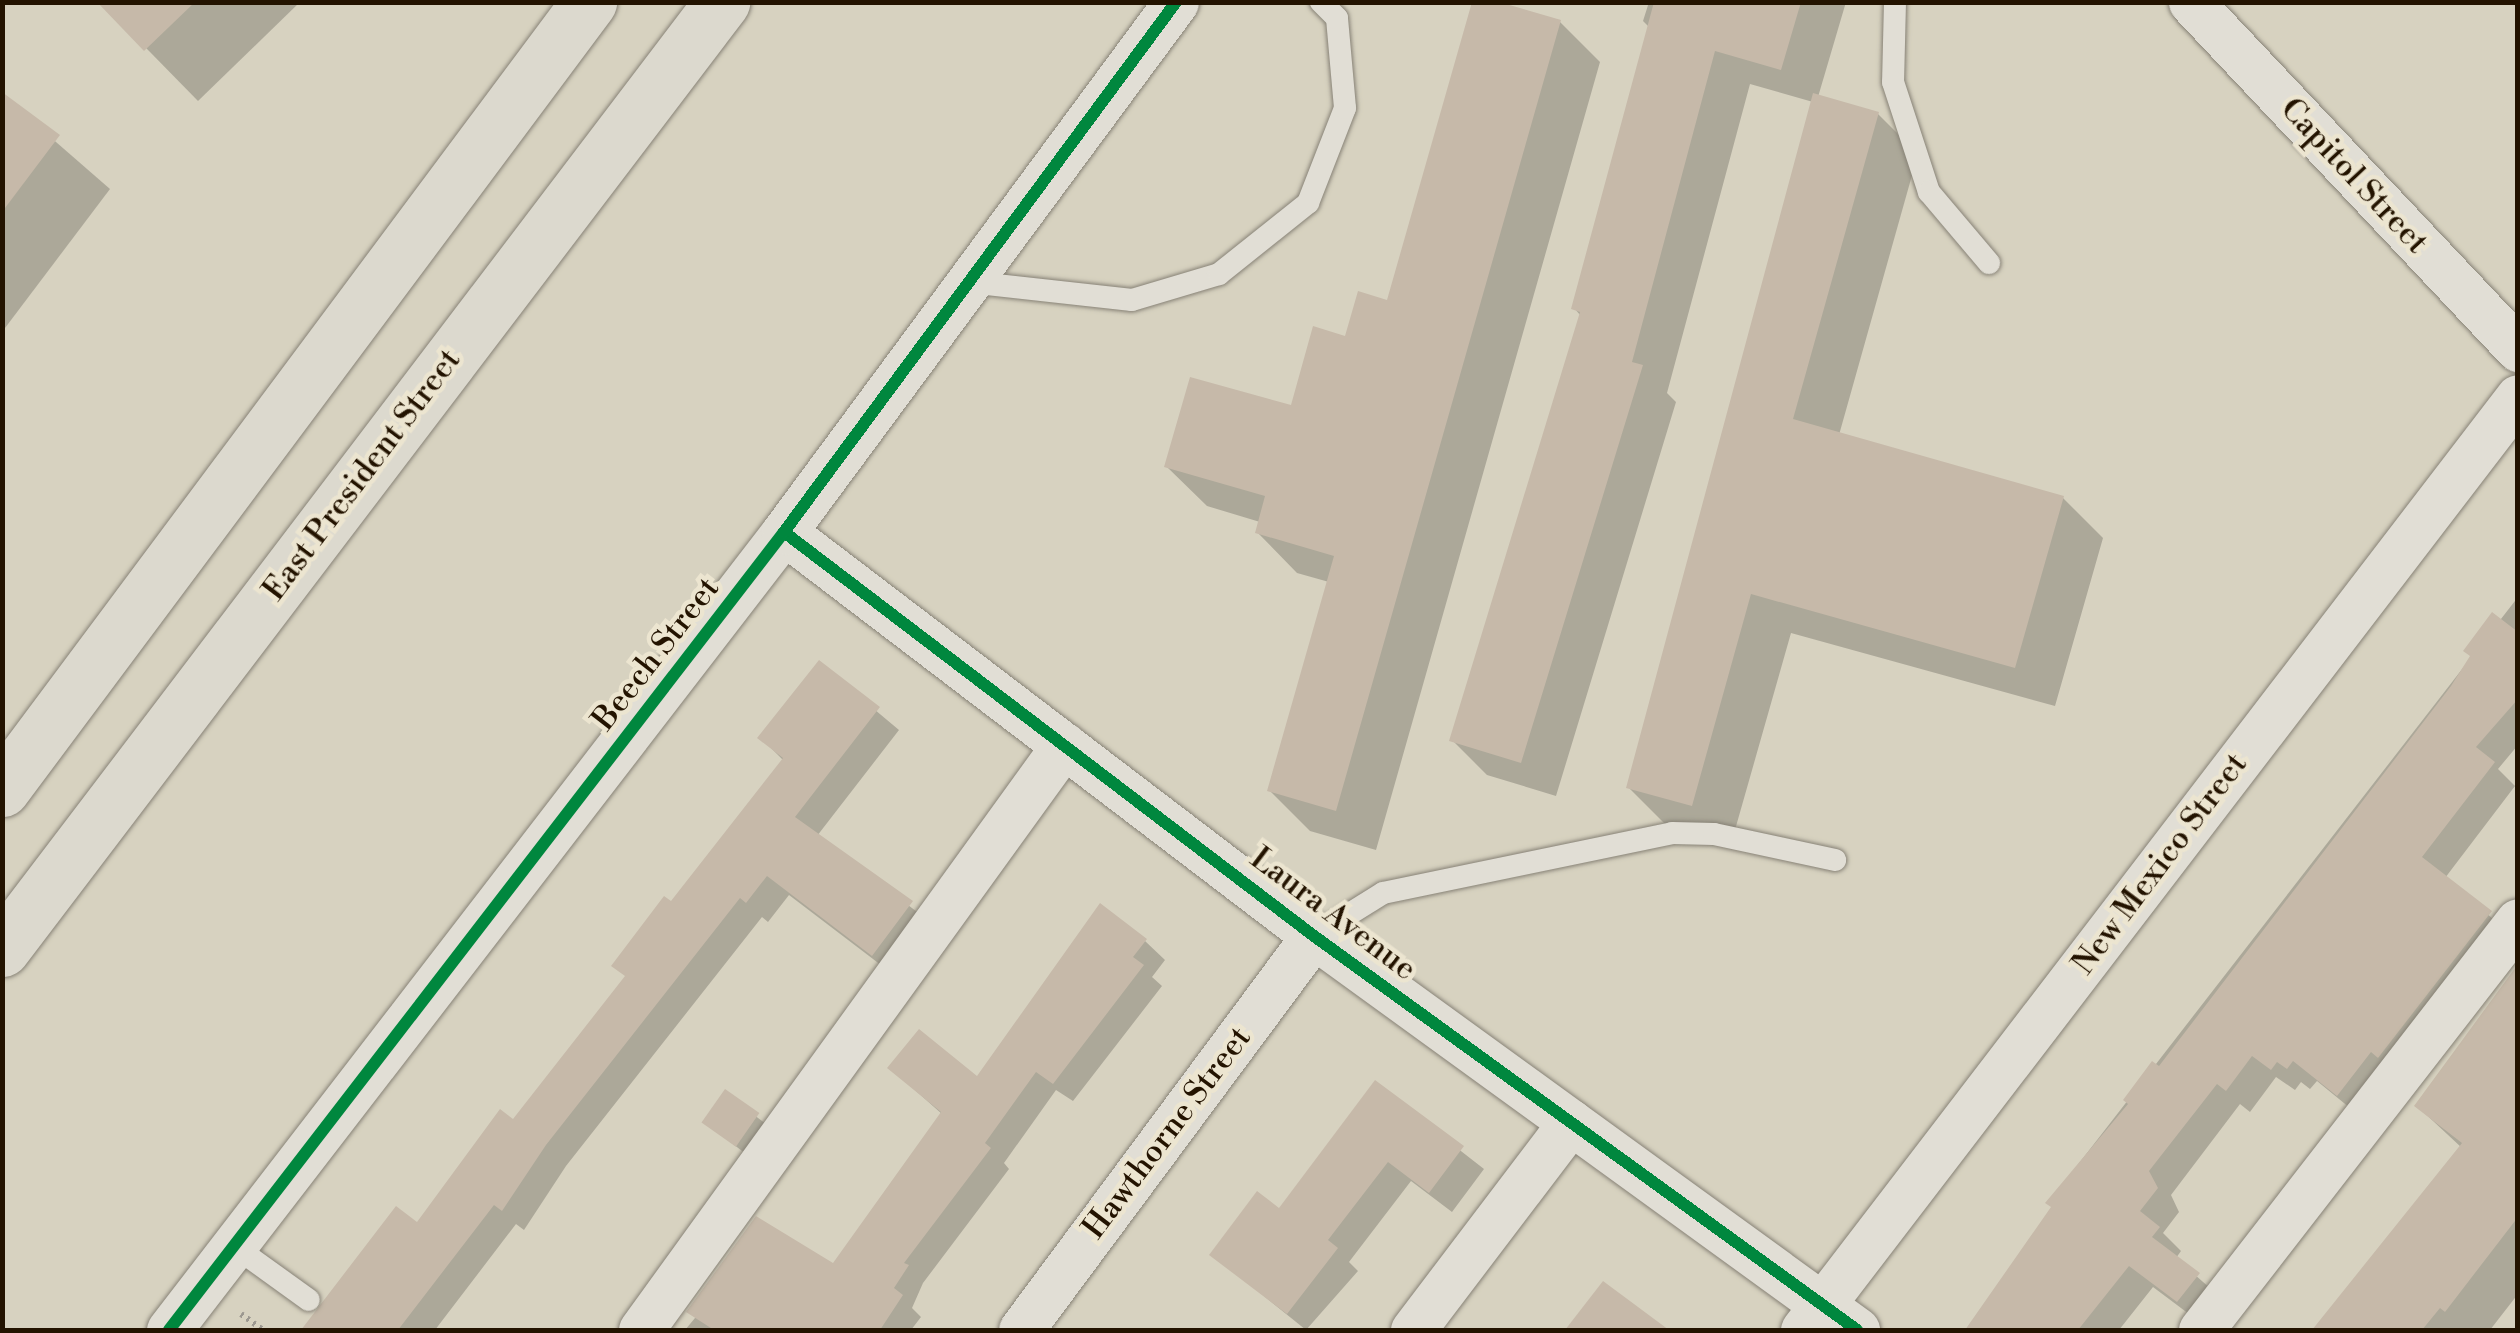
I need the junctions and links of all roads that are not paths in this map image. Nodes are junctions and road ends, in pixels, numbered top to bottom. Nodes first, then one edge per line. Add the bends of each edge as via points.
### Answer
1 (589, 2) edge
2 (722, 2) edge
3 (1176, 2) edge
4 (1321, 2) edge
5 (1894, 2) edge
6 (2191, 2) edge
7 (1989, 263) dead end
8 (969, 282) junction
9 (2518, 350) edge
10 (2518, 397) edge
11 (784, 532) junction
12 (1064, 745) junction
13 (2, 788) edge
14 (1835, 860) dead end
15 (2518, 921) edge
16 (1314, 936) junction
17 (2, 949) edge
18 (1572, 1122) junction
19 (234, 1246) junction
20 (309, 1300) dead end
21 (1828, 1322) edge
22 (169, 1330) edge
23 (641, 1330) edge
24 (1021, 1330) edge
25 (1413, 1330) edge
26 (2201, 1330) edge

1 - 13 main road
2 - 17 main road, East President Street
3 - 8 street, Beech Street
4 - 8 lane via 1337,18 1346,108 1308,203 1219,274 1132,300
5 - 7 lane via 1893,82 1929,192
6 - 9 street, Capitol Street
8 - 11 street, Beech Street
10 - 21 street, New Mexico Street
11 - 12 street, Laura Avenue
11 - 19 street, Beech Street
12 - 16 street, Laura Avenue
12 - 23 street
14 - 16 lane via 1714,834 1672,834 1383,893
15 - 26 street
16 - 18 street, Laura Avenue
16 - 24 street, Hawthorne Street
18 - 21 street, Laura Avenue
18 - 25 street
19 - 20 lane
19 - 22 street, Beech Street

